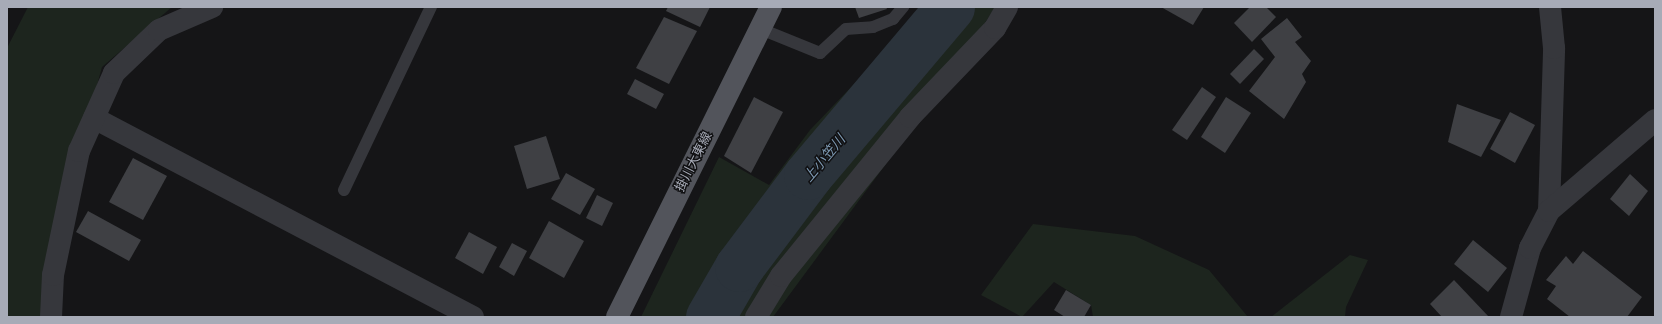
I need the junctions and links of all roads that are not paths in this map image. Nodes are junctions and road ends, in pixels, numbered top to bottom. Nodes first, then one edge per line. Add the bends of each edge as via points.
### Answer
1 (212, 7) edge
2 (431, 7) edge
3 (771, 7) edge
4 (903, 7) edge
5 (1007, 7) edge
6 (1550, 7) edge
7 (761, 29) junction
8 (94, 118) junction
9 (1655, 120) edge
10 (344, 190) dead end
11 (1549, 211) junction
12 (52, 317) edge
13 (473, 317) edge
14 (616, 317) edge
15 (756, 317) edge
16 (1511, 317) edge

1 - 8 street via 158,30 114,73
2 - 10 lane
3 - 7 main road, 掛川大東線
4 - 7 lane via 893,19 873,27 846,29 820,53
5 - 15 street via 995,28 910,117 801,251
6 - 11 street via 1554,48
7 - 14 main road, 掛川大東線
8 - 12 street via 79,151 53,275
8 - 13 street
9 - 11 street
11 - 16 street via 1530,248

